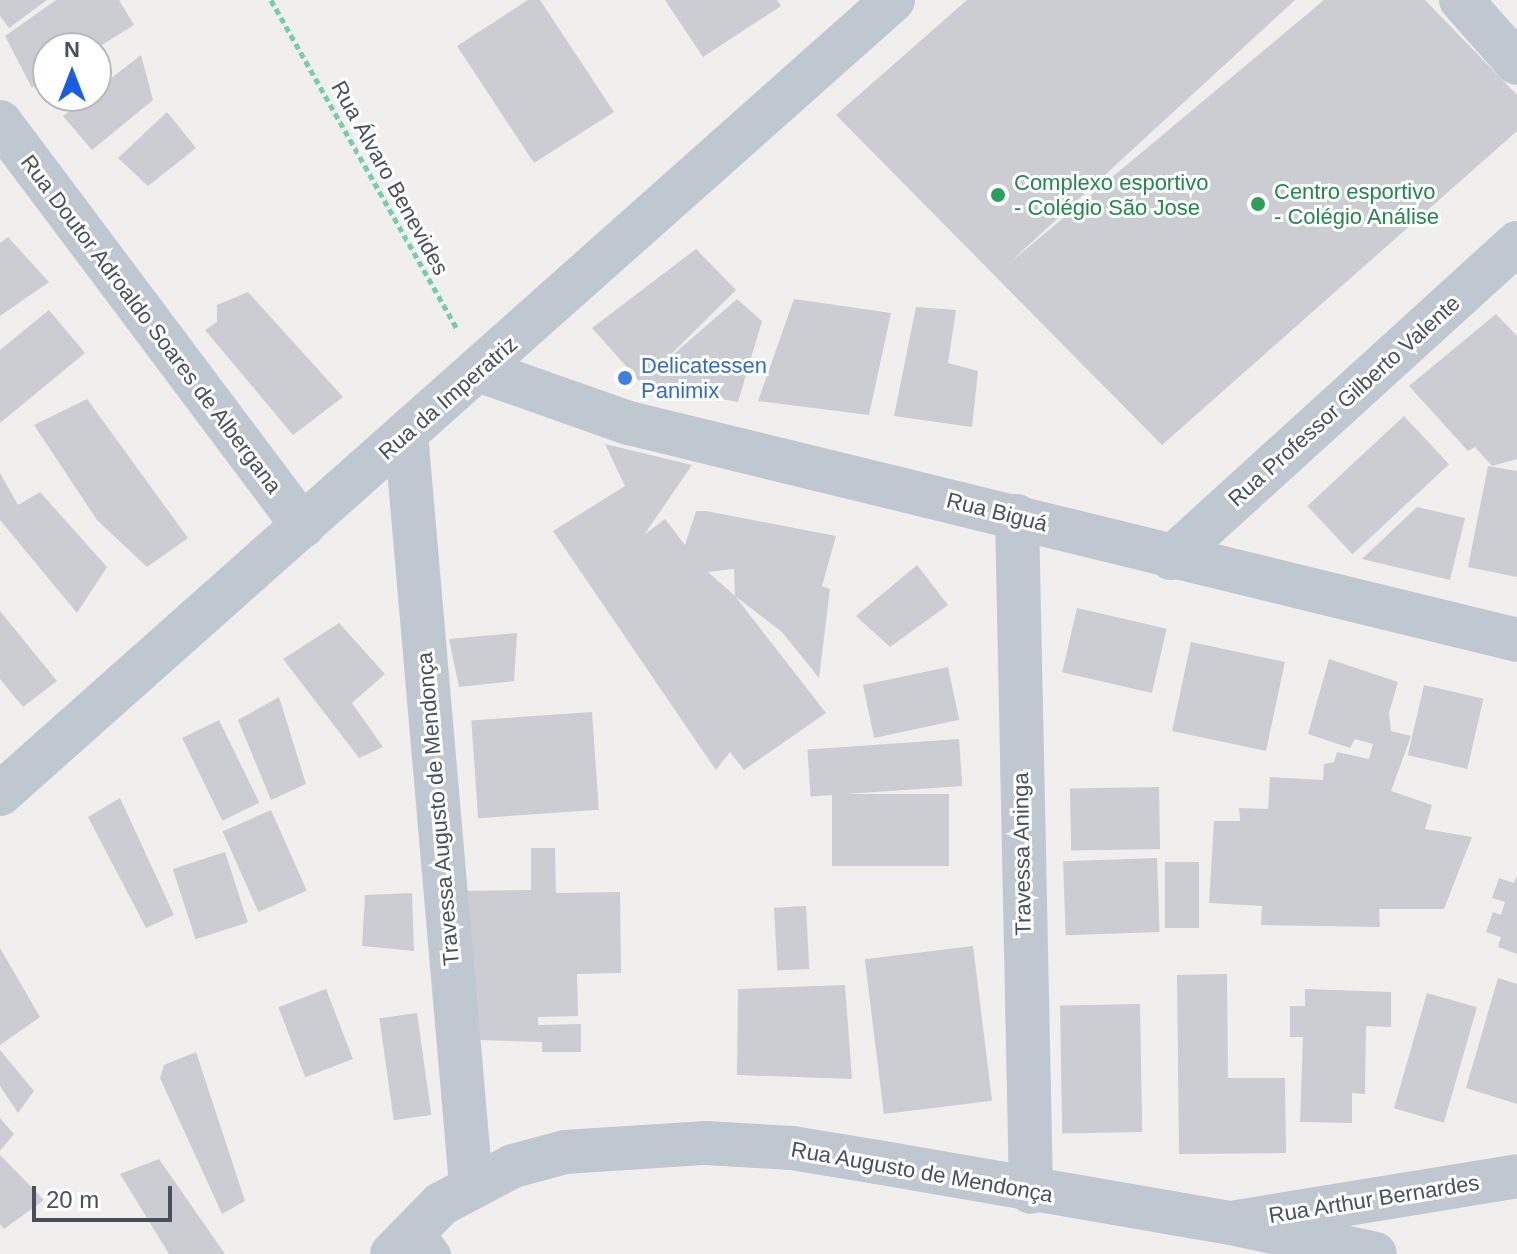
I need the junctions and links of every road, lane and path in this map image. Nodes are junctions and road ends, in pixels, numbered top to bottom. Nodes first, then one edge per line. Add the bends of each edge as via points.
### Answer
1 (271, 0) edge
2 (893, 0) edge
3 (1461, 0) edge
4 (1517, 63) edge
5 (0, 122) edge
6 (1517, 243) edge
7 (481, 371) junction
8 (406, 434) junction
9 (1017, 516) junction
10 (303, 526) junction
11 (1171, 558) junction
12 (1517, 640) edge
13 (0, 794) edge
14 (1517, 1176) edge
15 (471, 1185) junction
16 (1031, 1192) junction
17 (1231, 1223) junction
18 (415, 1245) edge
19 (1375, 1254) edge

1 - 7 path, Rua Álvaro Benevides
2 - 7 street, Rua da Imperatriz
3 - 4 street
5 - 10 street, Rua Doutor Adroaldo Soares de Albergana
6 - 11 street, Rua Professor Gilberto Valente
7 - 8 street, Rua da Imperatriz
7 - 9 street, Rua Biguá via 629,423
8 - 10 street, Rua da Imperatriz
8 - 15 street, Travessa Augusto de Mendonça
9 - 11 street, Rua Biguá
9 - 16 street, Travessa Aninga
10 - 13 street, Rua da Imperatriz
11 - 12 street, Rua Biguá
14 - 17 street, Rua Arthur Bernardes
15 - 16 street, Rua Augusto de Mendonça via 565,1152 706,1143 792,1148
15 - 18 street, Rua Augusto de Mendonça
16 - 17 street, Rua Augusto de Mendonça
17 - 19 street, Rua Augusto de Mendonça

